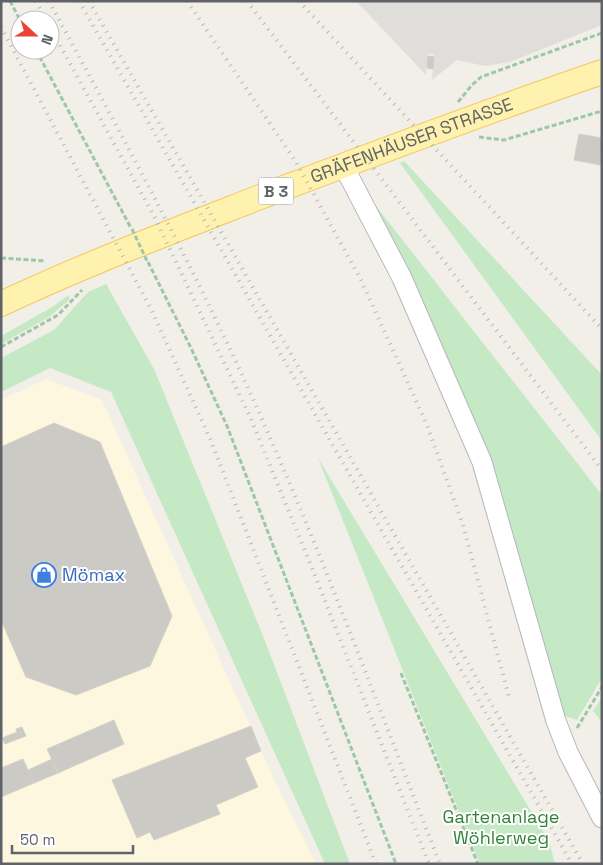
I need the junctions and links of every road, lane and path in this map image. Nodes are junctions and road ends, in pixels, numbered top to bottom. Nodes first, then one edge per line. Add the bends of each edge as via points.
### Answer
1 (602, 33) edge
2 (41, 60) edge
3 (602, 72) edge
4 (450, 107) dead end
5 (602, 111) edge
6 (476, 137) dead end
7 (344, 165) junction
8 (1, 258) edge
9 (50, 261) dead end
10 (87, 285) dead end
11 (1, 304) edge
12 (1, 347) edge
13 (401, 673) dead end
14 (602, 687) edge
15 (566, 745) junction
16 (602, 818) edge
17 (396, 864) edge
18 (478, 864) edge

1 - 4 path via 482,77
2 - 17 path, bridge via 132,229 227,426
3 - 7 main road, GRÄFENHÄUSER STRASSE / B 3
5 - 6 path via 504,140
7 - 11 main road, GRÄFENHÄUSER STRASSE / B 3 via 64,274
7 - 15 lane via 402,278 482,462 556,721
8 - 9 path
10 - 12 path via 58,315
13 - 18 path
14 - 15 path
15 - 16 lane

